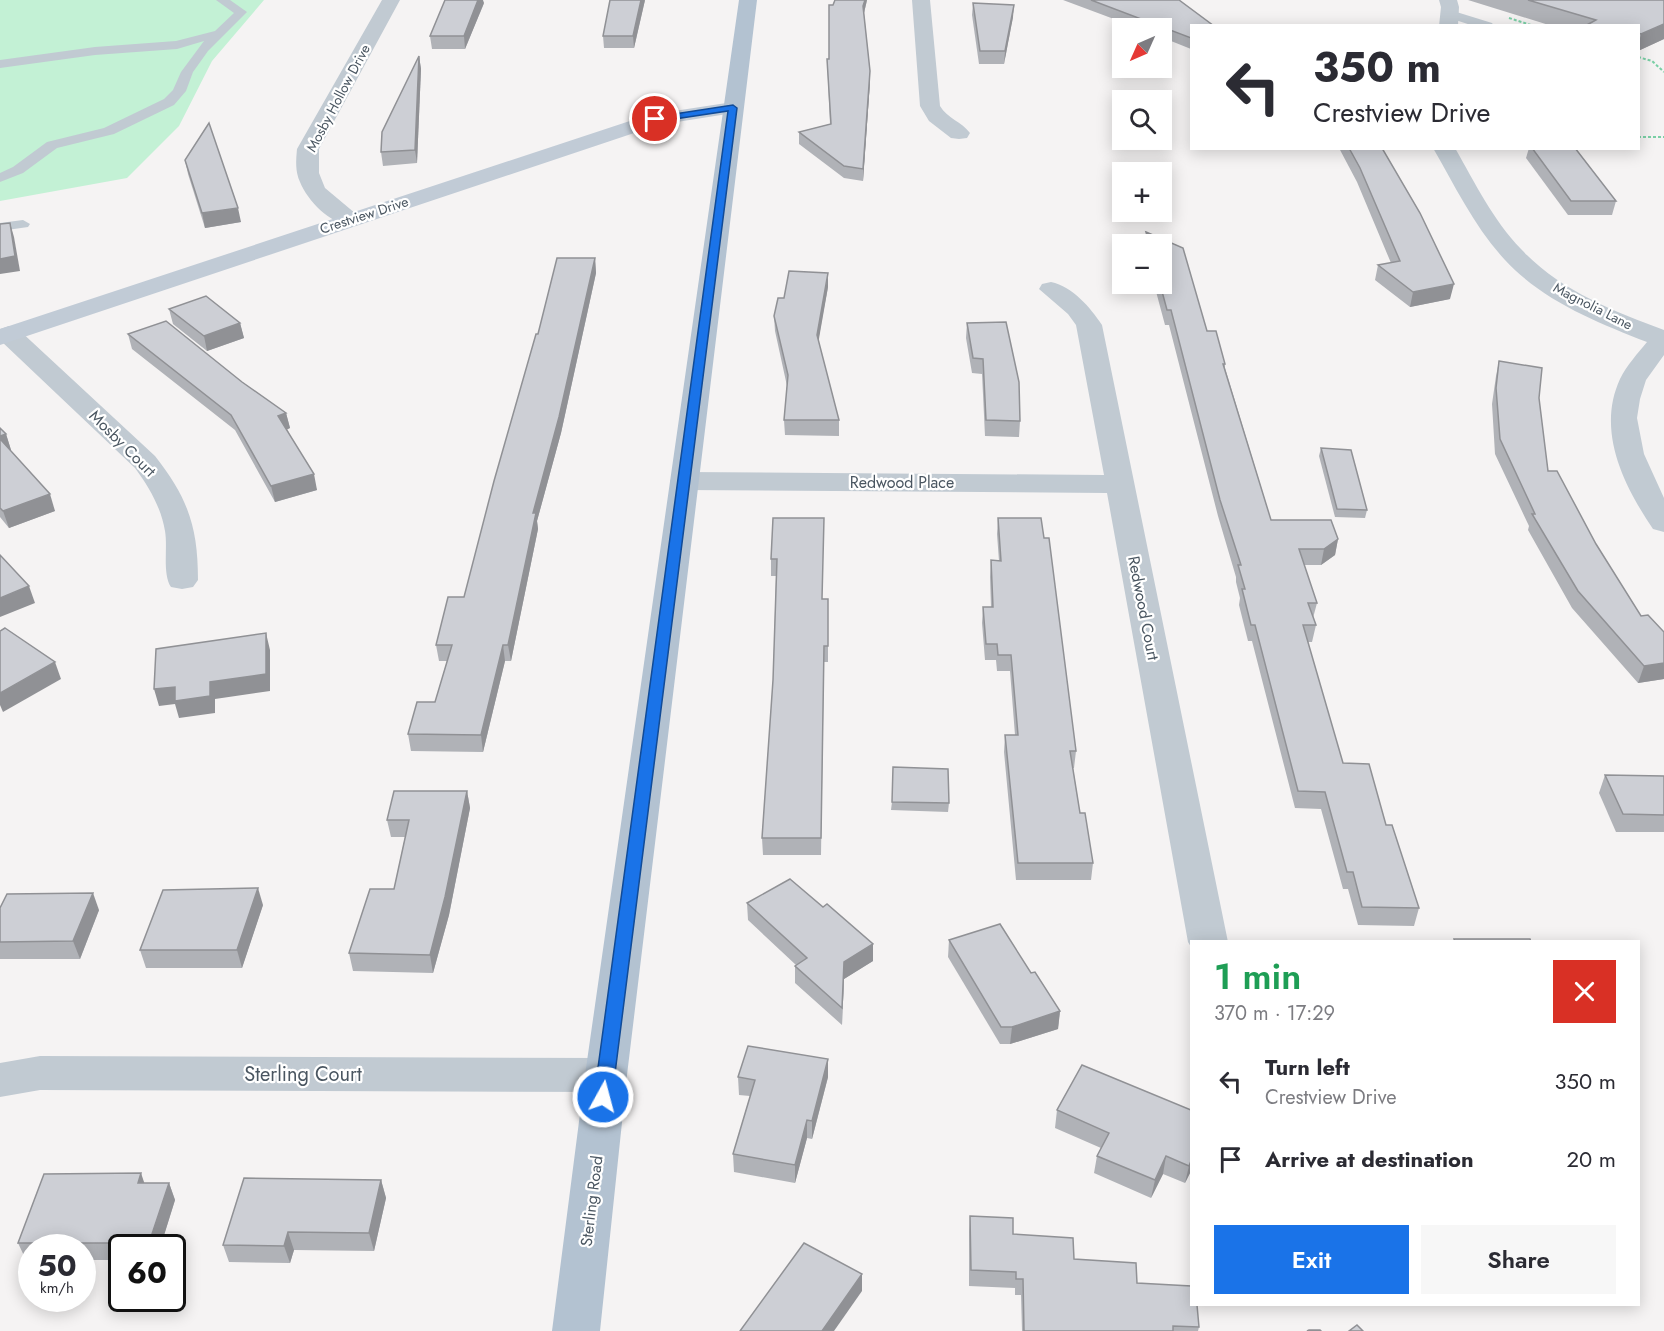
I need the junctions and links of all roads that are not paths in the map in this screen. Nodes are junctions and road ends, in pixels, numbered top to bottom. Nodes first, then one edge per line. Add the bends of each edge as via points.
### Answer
1 (210, 0) edge
2 (391, 0) edge
3 (748, 0) edge
4 (921, 0) edge
5 (225, 2) edge
6 (1448, 13) edge
7 (1482, 24) edge
8 (221, 32) junction
9 (0, 64) edge
10 (733, 108) junction
11 (958, 133) dead end
12 (1445, 150) edge
13 (0, 178) edge
14 (350, 219) junction
15 (23, 224) dead end
16 (0, 227) edge
17 (1051, 290) dead end
18 (4, 336) edge
19 (1664, 339) edge
20 (684, 481) junction
21 (1120, 484) junction
22 (1664, 523) edge
23 (183, 580) dead end
24 (1208, 940) edge
25 (606, 1075) junction
26 (0, 1080) edge
27 (576, 1331) edge

1 - 5 lane
2 - 14 street, Mosby Hollow Drive via 308,150 305,165 318,196
3 - 10 main road, Sterling Road
4 - 11 street via 930,106 936,117
5 - 8 lane via 241,12
6 - 7 lane
8 - 9 lane via 177,45
8 - 13 lane via 204,48 169,102 109,131 52,146
10 - 14 main road, Crestview Drive via 655,119
10 - 20 main road, Sterling Road
12 - 19 street, Magnolia Lane via 1513,255 1573,299
14 - 18 main road, Crestview Drive
15 - 16 lane
17 - 21 street, Redwood Court via 1077,309 1089,325
18 - 23 street, Mosby Court via 145,462 163,484 177,513 183,546
19 - 22 street via 1633,379 1624,401 1623,426 1630,461
20 - 21 street, Redwood Place
20 - 25 main road, Sterling Road
21 - 24 street, Redwood Court
25 - 26 street, Sterling Court via 40,1073
25 - 27 main road, Sterling Road

